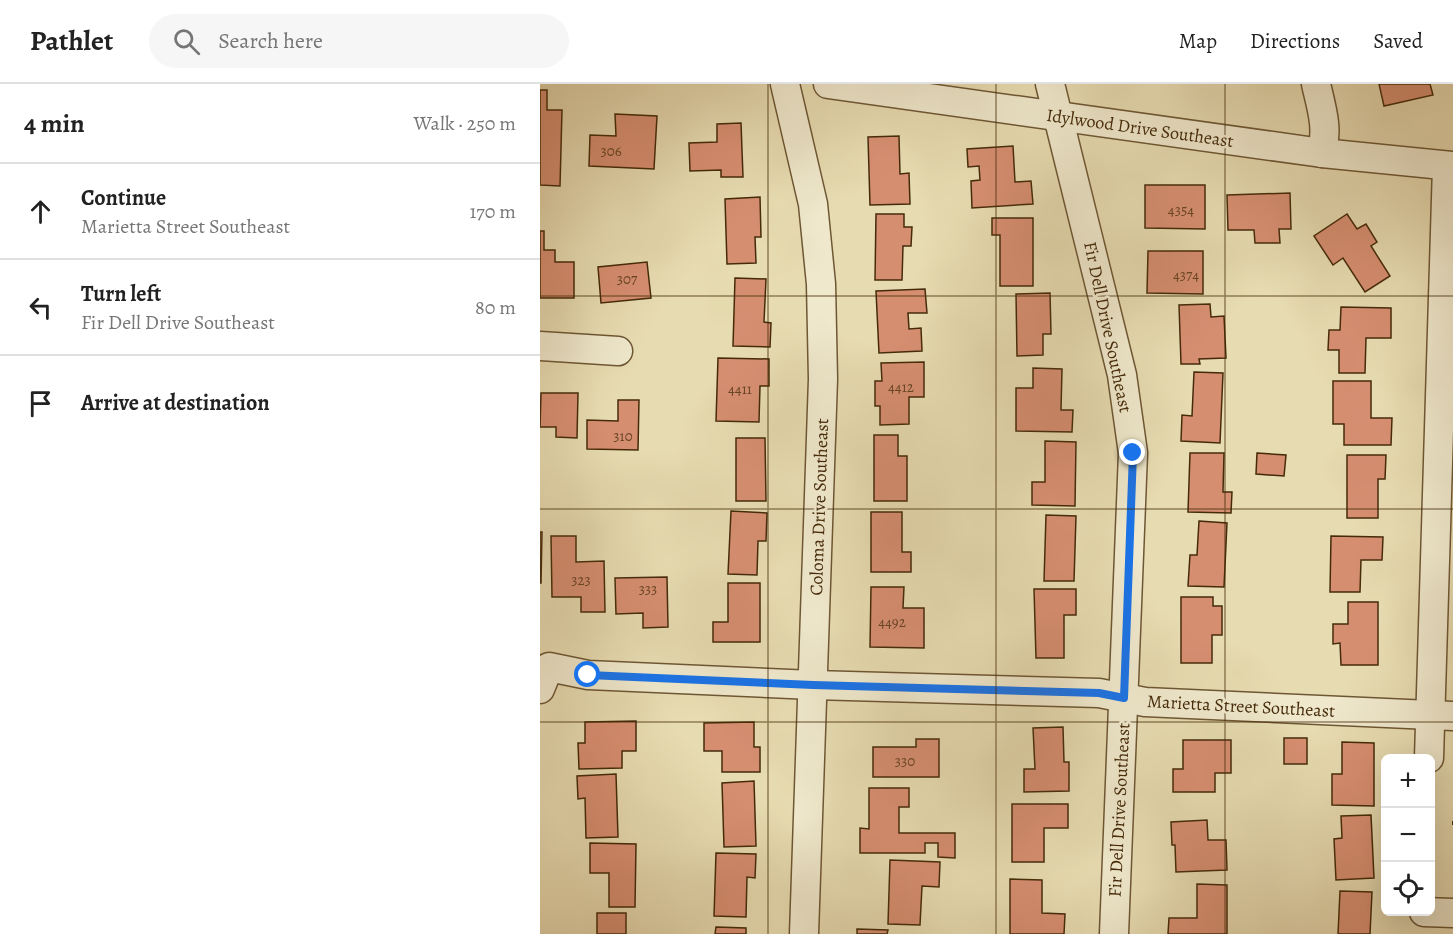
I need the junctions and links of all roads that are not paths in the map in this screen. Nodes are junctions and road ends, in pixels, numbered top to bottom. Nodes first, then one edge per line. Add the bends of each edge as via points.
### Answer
1 (785, 84) edge
2 (828, 84) edge
3 (1050, 84) edge
4 (1316, 84) edge
5 (1058, 116) junction
6 (1322, 153) junction
7 (1450, 166) edge
8 (540, 346) edge
9 (618, 351) dead end
10 (1446, 419) edge
11 (544, 678) edge
12 (813, 685) junction
13 (1124, 698) junction
14 (1442, 716) edge
15 (1431, 754) edge
16 (1435, 912) edge
17 (1453, 913) edge
18 (1424, 916) edge
19 (804, 934) edge
20 (1114, 934) edge
21 (1423, 934) edge

1 - 12 street, Coloma Drive Southeast via 813,204 821,284 823,379
2 - 5 street, Idylwood Drive Southeast
3 - 5 street, Fir Dell Drive Southeast
4 - 6 street via 1326,124
5 - 6 street, Idylwood Drive Southeast
5 - 13 street, Fir Dell Drive Southeast via 1119,363 1133,453
6 - 7 street, Idylwood Drive Southeast
7 - 10 street
8 - 9 street
10 - 14 street
11 - 12 street, Marietta Street Southeast via 588,675
12 - 13 street, Marietta Street Southeast via 1099,693
12 - 19 street, Coloma Drive Southeast
13 - 14 street, Marietta Street Southeast
13 - 20 street, Fir Dell Drive Southeast
14 - 15 street
16 - 17 street
18 - 21 street

